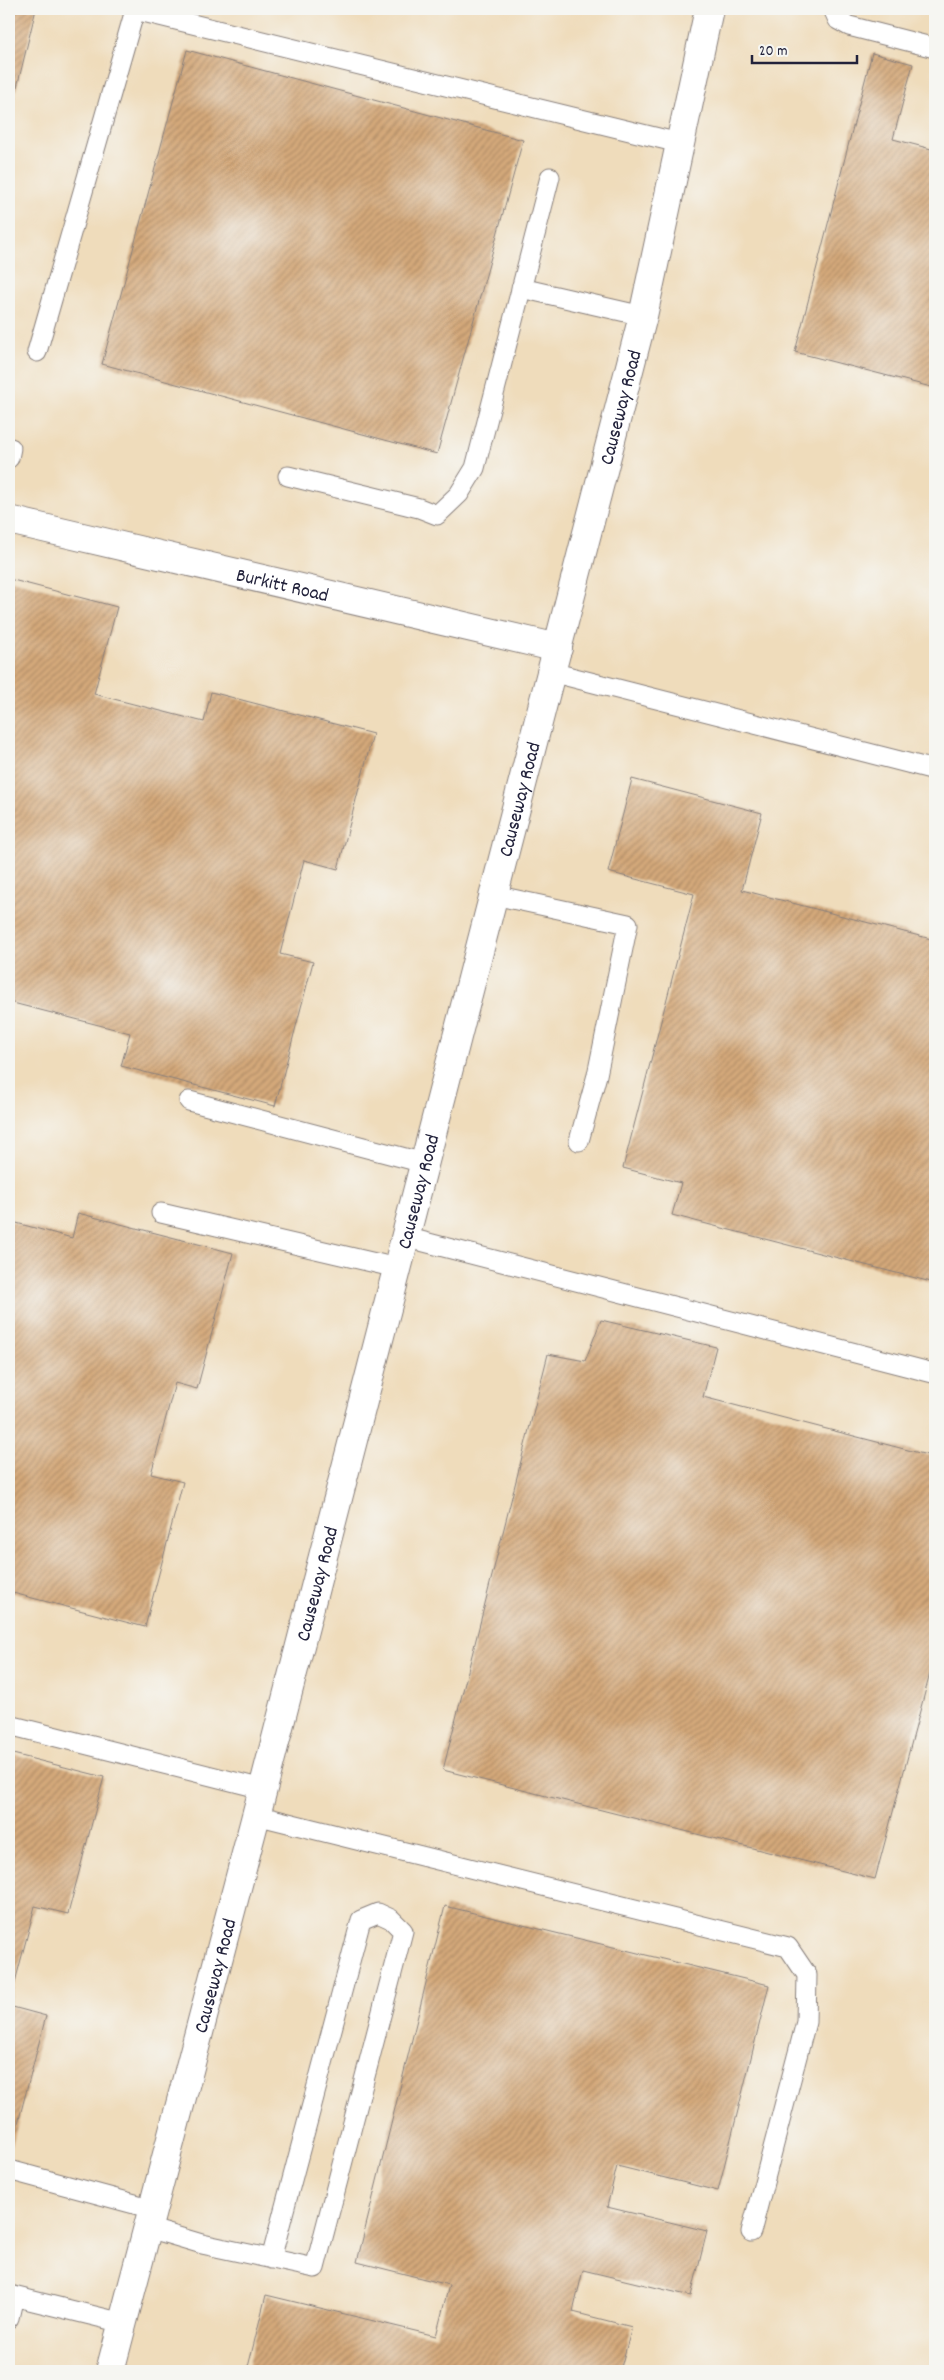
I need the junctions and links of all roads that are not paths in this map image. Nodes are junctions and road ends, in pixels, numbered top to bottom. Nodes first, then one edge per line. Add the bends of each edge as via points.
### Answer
1 (709, 9) edge
2 (834, 9) edge
3 (935, 48) edge
4 (678, 143) junction
5 (550, 177) dead end
6 (521, 288) junction
7 (643, 316) junction
8 (37, 352) dead end
9 (288, 476) dead end
10 (9, 520) edge
11 (554, 660) junction
12 (935, 770) edge
13 (494, 895) junction
14 (188, 1101) dead end
15 (579, 1141) dead end
16 (424, 1163) junction
17 (161, 1213) dead end
18 (405, 1237) junction
19 (397, 1268) junction
20 (933, 1373) dead end
21 (9, 1725) edge
22 (263, 1789) junction
23 (256, 1815) junction
24 (9, 2170) edge
25 (151, 2219) junction
26 (751, 2232) dead end
27 (270, 2259) junction
28 (12, 2296) edge
29 (9, 2318) edge
30 (123, 2323) junction
31 (110, 2371) edge

1 - 4 street, Causeway Road
2 - 3 lane via 838,20 850,26
4 - 7 street, Causeway Road
4 - 8 lane via 135,10
5 - 6 lane
6 - 7 lane
6 - 9 lane via 474,468 459,494 437,516 419,508
7 - 11 street, Causeway Road
10 - 11 street, Burkitt Road
11 - 12 lane
11 - 13 street, Causeway Road
13 - 15 lane via 628,924 597,1075
13 - 16 street, Causeway Road
14 - 16 lane
16 - 18 street, Causeway Road
17 - 19 lane
18 - 19 street, Causeway Road
18 - 20 lane
19 - 22 street, Causeway Road
21 - 22 lane
22 - 23 street, Causeway Road
23 - 25 street, Causeway Road
23 - 26 lane via 788,1947 807,1975 806,2022
24 - 25 lane
25 - 27 lane via 202,2244
25 - 30 street, Causeway Road
27 - 27 lane via 362,1920 378,1913 391,1919 403,1931 315,2268
28 - 29 lane
28 - 30 lane
30 - 31 street, Causeway Road

